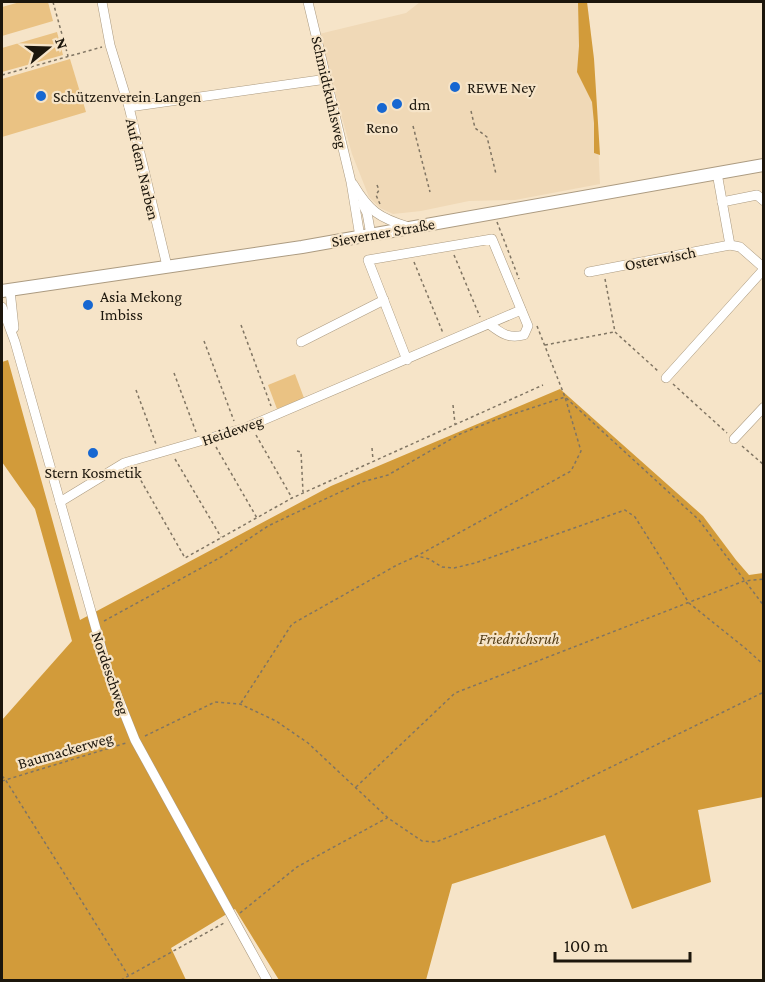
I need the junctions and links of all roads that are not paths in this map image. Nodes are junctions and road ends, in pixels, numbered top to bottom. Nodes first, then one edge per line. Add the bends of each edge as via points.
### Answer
1 (102, 2) edge
2 (308, 2) edge
3 (327, 79) junction
4 (129, 107) junction
5 (764, 165) edge
6 (717, 173) junction
7 (351, 182) junction
8 (359, 195) junction
9 (764, 201) edge
10 (722, 202) junction
11 (411, 228) junction
12 (366, 236) junction
13 (730, 244) junction
14 (166, 266) junction
15 (764, 268) edge
16 (589, 272) dead end
17 (5, 290) edge
18 (384, 300) junction
19 (2, 307) edge
20 (522, 310) junction
21 (486, 325) junction
22 (15, 342) junction
23 (301, 342) dead end
24 (406, 360) junction
25 (666, 378) dead end
26 (764, 407) edge
27 (734, 439) dead end
28 (60, 502) junction
29 (267, 981) edge

1 - 4 street, Auf dem Narben
2 - 3 street, Schmidtkuhlsweg
3 - 4 street
3 - 7 street, Schmidtkuhlsweg
4 - 14 street, Auf dem Narben
5 - 6 main road, Sieverner Straße
6 - 10 street
6 - 11 main road, Sieverner Straße
7 - 8 street, Schmidtkuhlsweg
7 - 12 street, Schmidtkuhlsweg
8 - 11 street, Schmidtkuhlsweg via 385,220
8 - 12 street, Schmidtkuhlsweg via 367,213
9 - 10 street via 757,195
10 - 13 street
11 - 12 main road, Sieverner Straße
12 - 14 main road, Sieverner Straße
13 - 15 street via 740,247
13 - 16 street, Osterwisch
14 - 17 main road, Sieverner Straße
15 - 25 street
17 - 22 street, Nordeschweg
18 - 20 street via 369,260 492,239
18 - 23 street
18 - 24 street
19 - 22 street, Nordeschweg
20 - 21 street, Heideweg
20 - 21 street via 528,326 524,335 513,338
21 - 24 street, Heideweg
22 - 28 street, Nordeschweg
24 - 28 street, Heideweg via 251,426 124,463
26 - 27 street
28 - 29 street, Nordeschweg via 109,675 135,740

